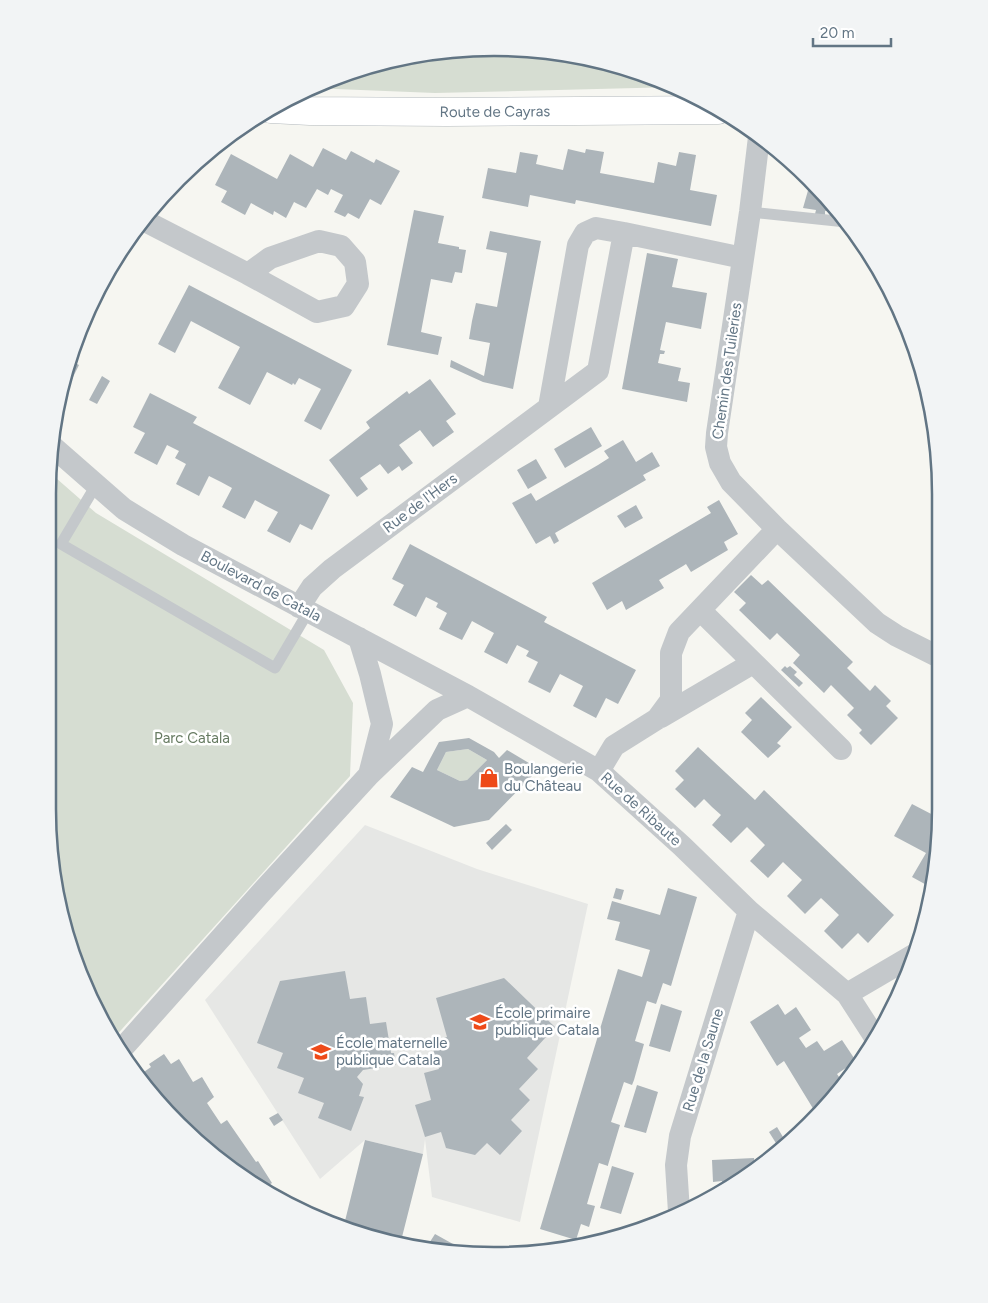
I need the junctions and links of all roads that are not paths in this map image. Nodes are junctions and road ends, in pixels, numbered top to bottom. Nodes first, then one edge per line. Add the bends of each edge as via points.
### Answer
1 (284, 110) edge
2 (704, 110) edge
3 (758, 146) edge
4 (750, 212) junction
5 (835, 221) edge
6 (150, 224) edge
7 (624, 234) junction
8 (743, 258) junction
9 (248, 274) dead end
10 (550, 407) junction
11 (58, 452) edge
12 (96, 485) junction
13 (777, 529) junction
14 (303, 609) junction
15 (700, 610) junction
16 (358, 638) junction
17 (932, 653) edge
18 (753, 663) junction
19 (468, 696) junction
20 (657, 719) junction
21 (841, 749) dead end
22 (599, 771) junction
23 (369, 775) junction
24 (749, 911) junction
25 (905, 959) edge
26 (847, 994) junction
27 (871, 1032) edge
28 (126, 1045) edge
29 (679, 1206) edge

1 - 2 street, Route de Cayras
3 - 4 street, Chemin des Tuileries
4 - 5 lane
4 - 8 street, Chemin des Tuileries
6 - 9 street
7 - 8 street
7 - 10 street, Rue de l'Hers via 598,371
7 - 10 street via 596,228 585,233 578,245
8 - 13 street, Chemin des Tuileries via 716,447 720,463 731,482
10 - 14 street, Rue de l'Hers via 332,569 312,587
11 - 12 street, Boulevard de Catala
12 - 14 street, Boulevard de Catala via 124,509 175,540
12 - 14 lane via 62,544 275,668
13 - 15 street
13 - 17 street, Chemin des Tuileries via 877,623
14 - 16 street, Boulevard de Catala
15 - 18 street
15 - 20 street via 679,632 671,653 671,700
16 - 19 street, Rue de Ribaute
16 - 23 street via 382,724
18 - 20 street
18 - 21 street
19 - 22 street, Rue de Ribaute
19 - 23 street via 437,710
20 - 22 street via 614,746
22 - 24 street, Rue de Ribaute
23 - 28 street
24 - 26 street, Rue de Ribaute
24 - 29 street, Rue de la Saune via 680,1136 676,1165
25 - 26 street
26 - 27 street, Rue de Ribaute

